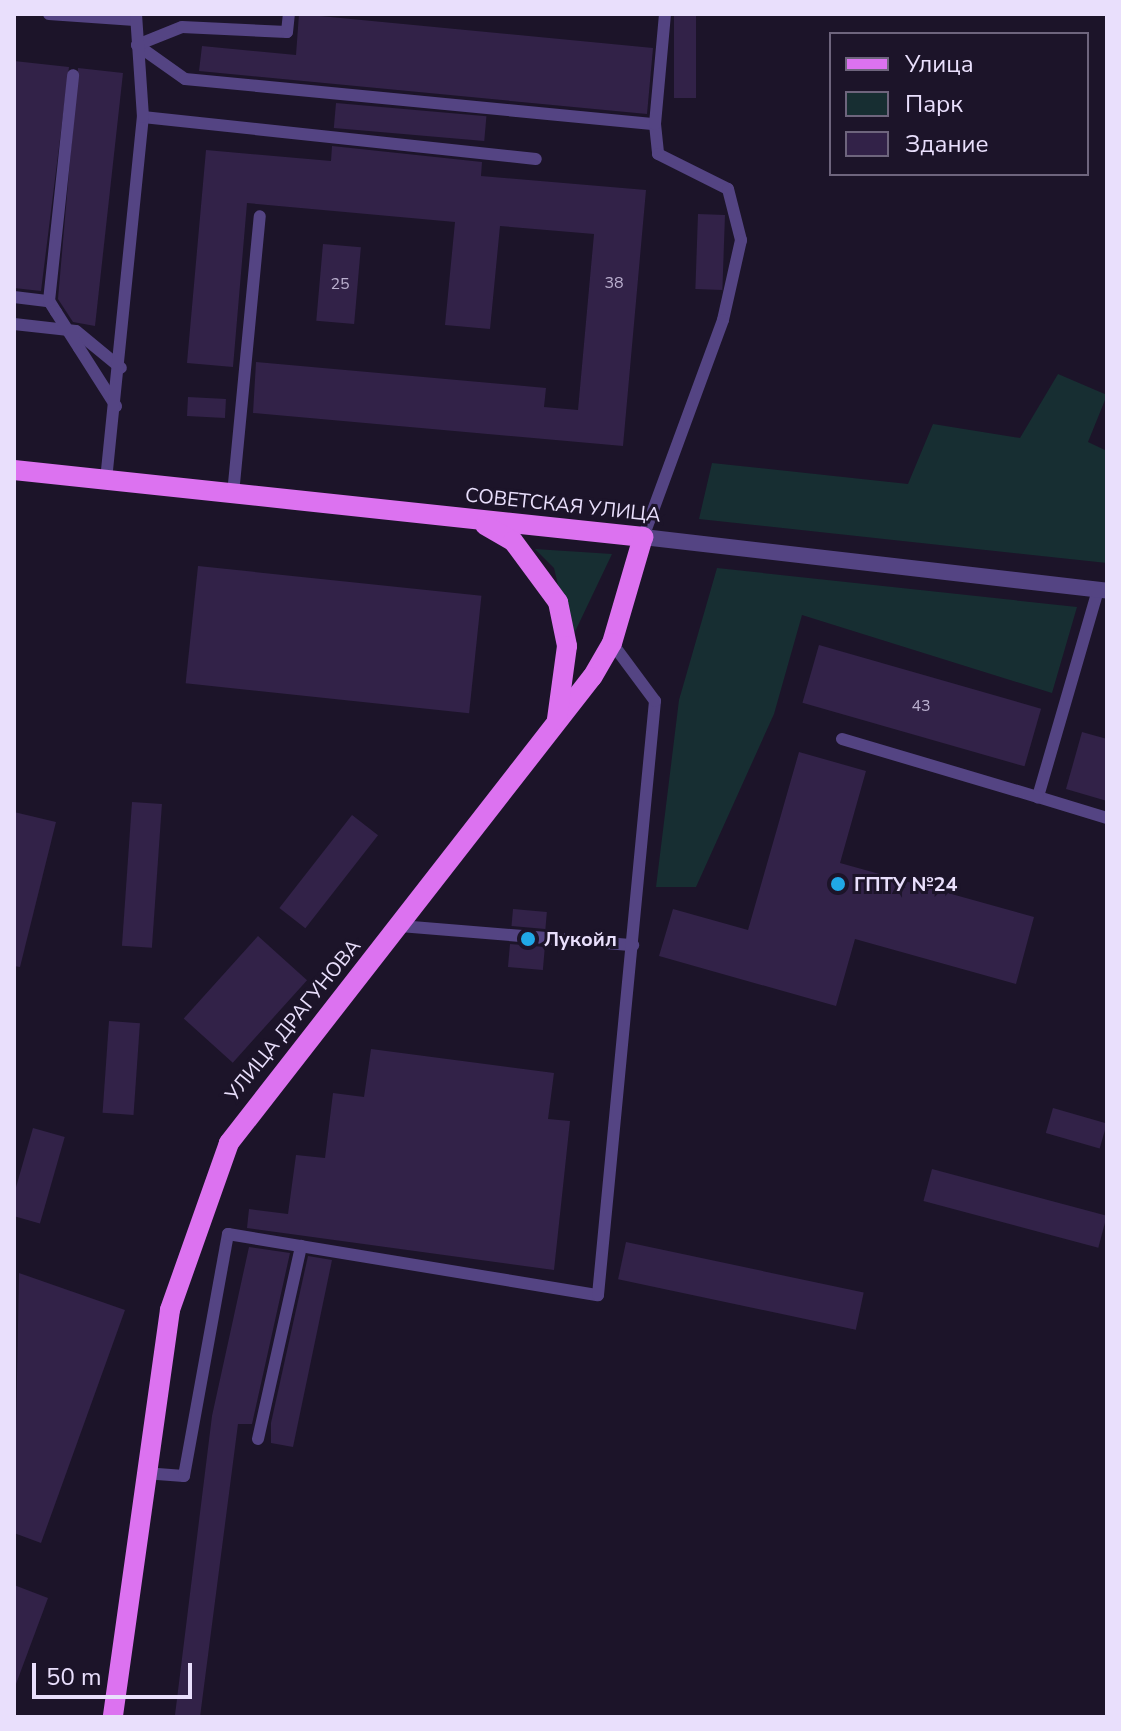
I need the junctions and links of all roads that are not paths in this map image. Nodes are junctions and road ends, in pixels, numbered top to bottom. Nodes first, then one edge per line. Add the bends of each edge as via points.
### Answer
1 (49, 14) edge
2 (289, 14) edge
3 (665, 14) edge
4 (135, 17) edge
5 (137, 45) junction
6 (73, 75) dead end
7 (143, 117) junction
8 (655, 124) junction
9 (536, 159) dead end
10 (260, 216) dead end
11 (14, 297) edge
12 (49, 301) junction
13 (14, 324) edge
14 (121, 368) junction
15 (116, 406) junction
16 (14, 470) edge
17 (106, 480) junction
18 (233, 494) junction
19 (474, 519) junction
20 (643, 537) junction
21 (1102, 590) edge
22 (612, 643) junction
23 (554, 731) junction
24 (842, 739) dead end
25 (1038, 797) junction
26 (1107, 818) edge
27 (400, 926) junction
28 (633, 945) junction
29 (301, 1246) junction
30 (258, 1439) dead end
31 (144, 1473) junction
32 (113, 1717) edge

1 - 4 lane
2 - 5 lane via 287,32 182,27
3 - 8 lane
4 - 5 lane
5 - 7 lane
5 - 8 lane via 185,79
6 - 12 lane
7 - 9 lane
7 - 14 lane
8 - 20 lane via 658,154 728,189 741,240 723,320
10 - 18 lane
11 - 12 lane
12 - 15 lane, bridge
13 - 14 lane via 76,331
14 - 15 lane
15 - 17 lane
16 - 17 main road, СОВЕТСКАЯ УЛИЦА
17 - 18 main road, СОВЕТСКАЯ УЛИЦА
18 - 19 main road, СОВЕТСКАЯ УЛИЦА
19 - 20 main road, СОВЕТСКАЯ УЛИЦА
19 - 23 main road via 513,541 558,602 567,646
20 - 21 street, СОВЕТСКАЯ УЛИЦА
20 - 22 main road, УЛИЦА ДРАГУНОВА
21 - 25 lane
22 - 23 main road, УЛИЦА ДРАГУНОВА
22 - 28 lane via 655,701
23 - 27 main road, УЛИЦА ДРАГУНОВА
24 - 25 lane
25 - 26 lane
27 - 28 lane
27 - 31 main road, УЛИЦА ДРАГУНОВА via 229,1143 170,1310
28 - 29 lane via 598,1295
29 - 30 lane
29 - 31 lane via 228,1234 184,1476
31 - 32 main road, УЛИЦА ДРАГУНОВА

